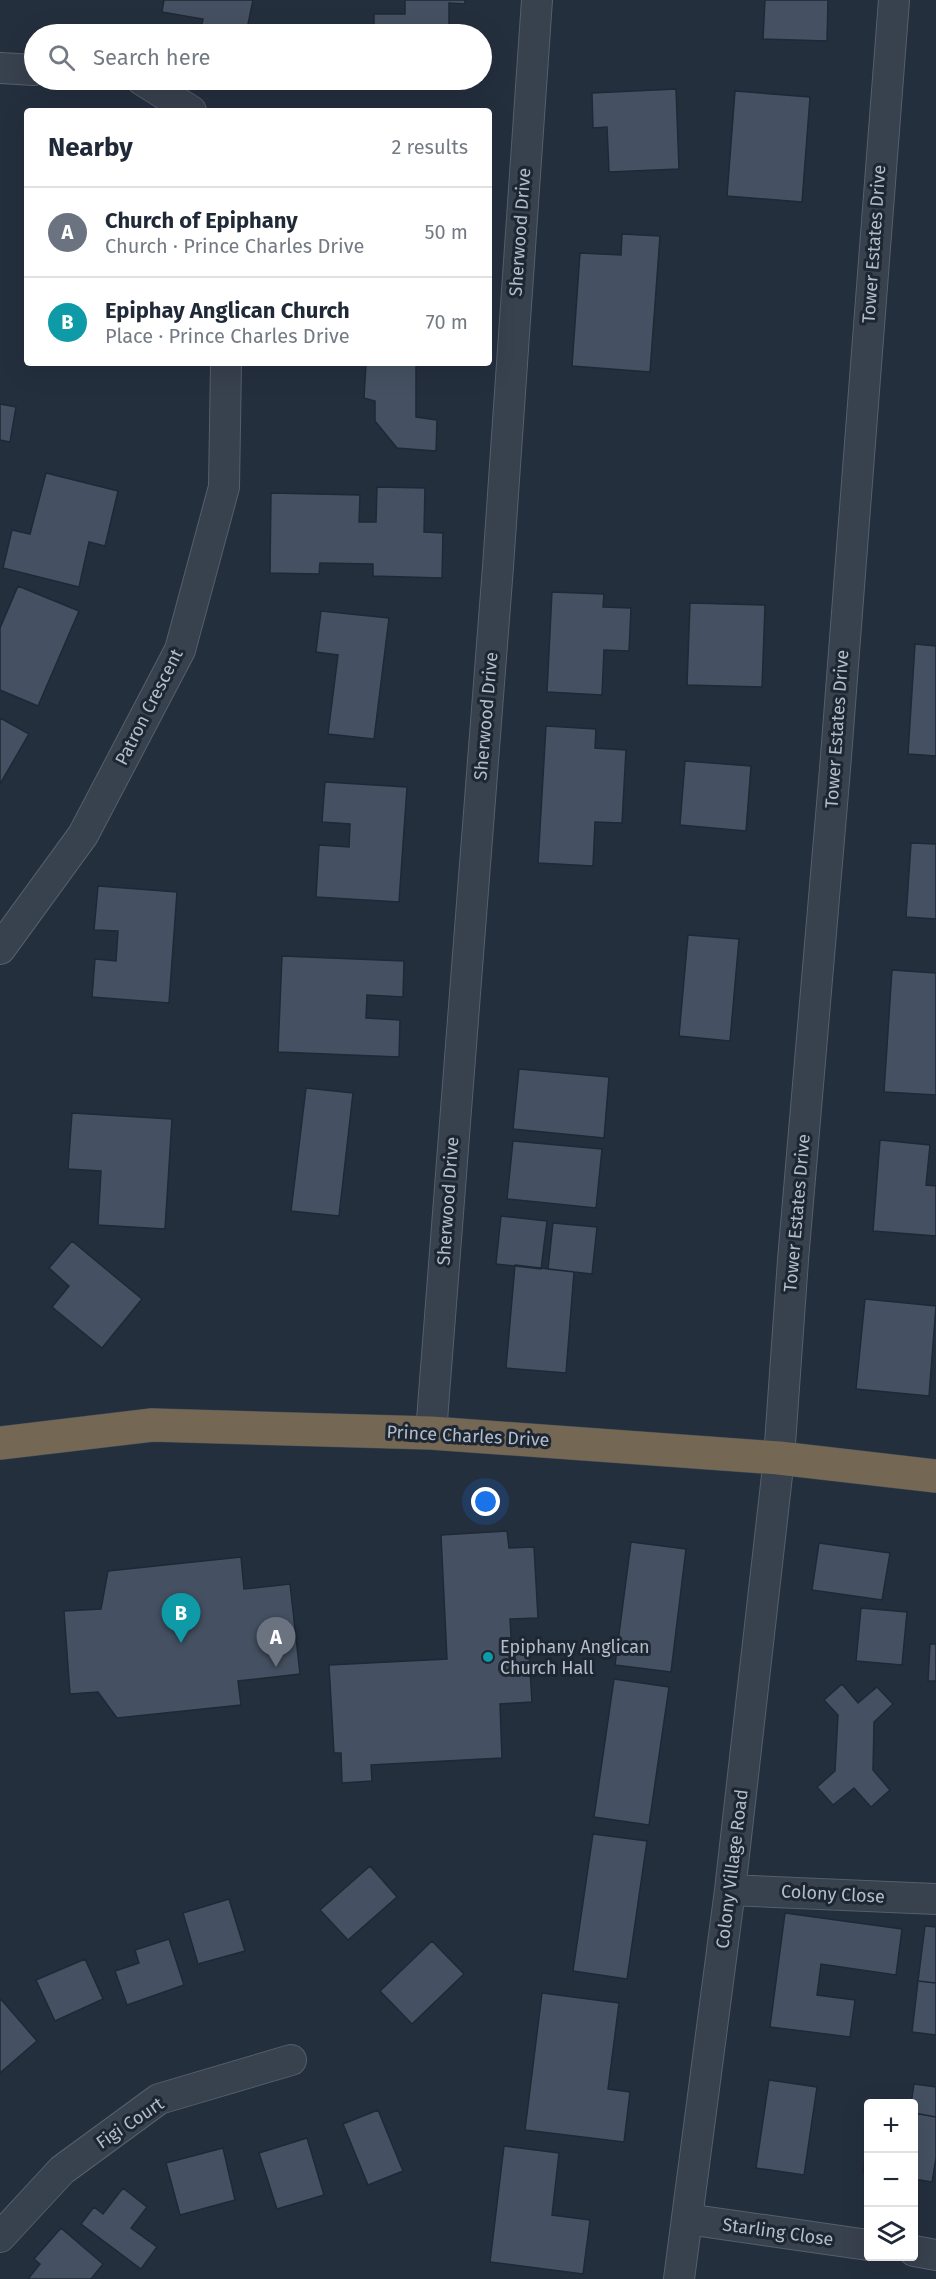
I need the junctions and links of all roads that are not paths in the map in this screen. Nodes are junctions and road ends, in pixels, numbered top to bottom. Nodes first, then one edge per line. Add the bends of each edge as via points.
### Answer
1 (537, 0) edge
2 (894, 0) edge
3 (0, 68) edge
4 (24, 69) edge
5 (158, 90) edge
6 (186, 108) edge
7 (226, 366) edge
8 (0, 949) edge
9 (431, 1433) junction
10 (0, 1443) edge
11 (778, 1458) junction
12 (936, 1476) edge
13 (730, 1890) junction
14 (936, 1899) edge
15 (291, 2060) dead end
16 (687, 2219) junction
17 (0, 2237) edge
18 (864, 2244) edge
19 (918, 2253) edge
20 (936, 2255) edge
21 (679, 2279) edge

1 - 9 street, Sherwood Drive
2 - 11 street, Tower Estates Drive
3 - 4 street
5 - 6 street
7 - 8 street, Patron Crescent via 224,488 180,650 83,835
9 - 10 highway, Prince Charles Drive via 152,1425
9 - 11 highway, Prince Charles Drive
11 - 12 highway, Prince Charles Drive
11 - 13 street, Colony Village Road
13 - 14 street, Colony Close
13 - 16 street, Colony Village Road
15 - 17 street, Figi Court via 159,2099 62,2170
16 - 18 street, Starling Close
16 - 21 street, Colony Village Road
19 - 20 street

